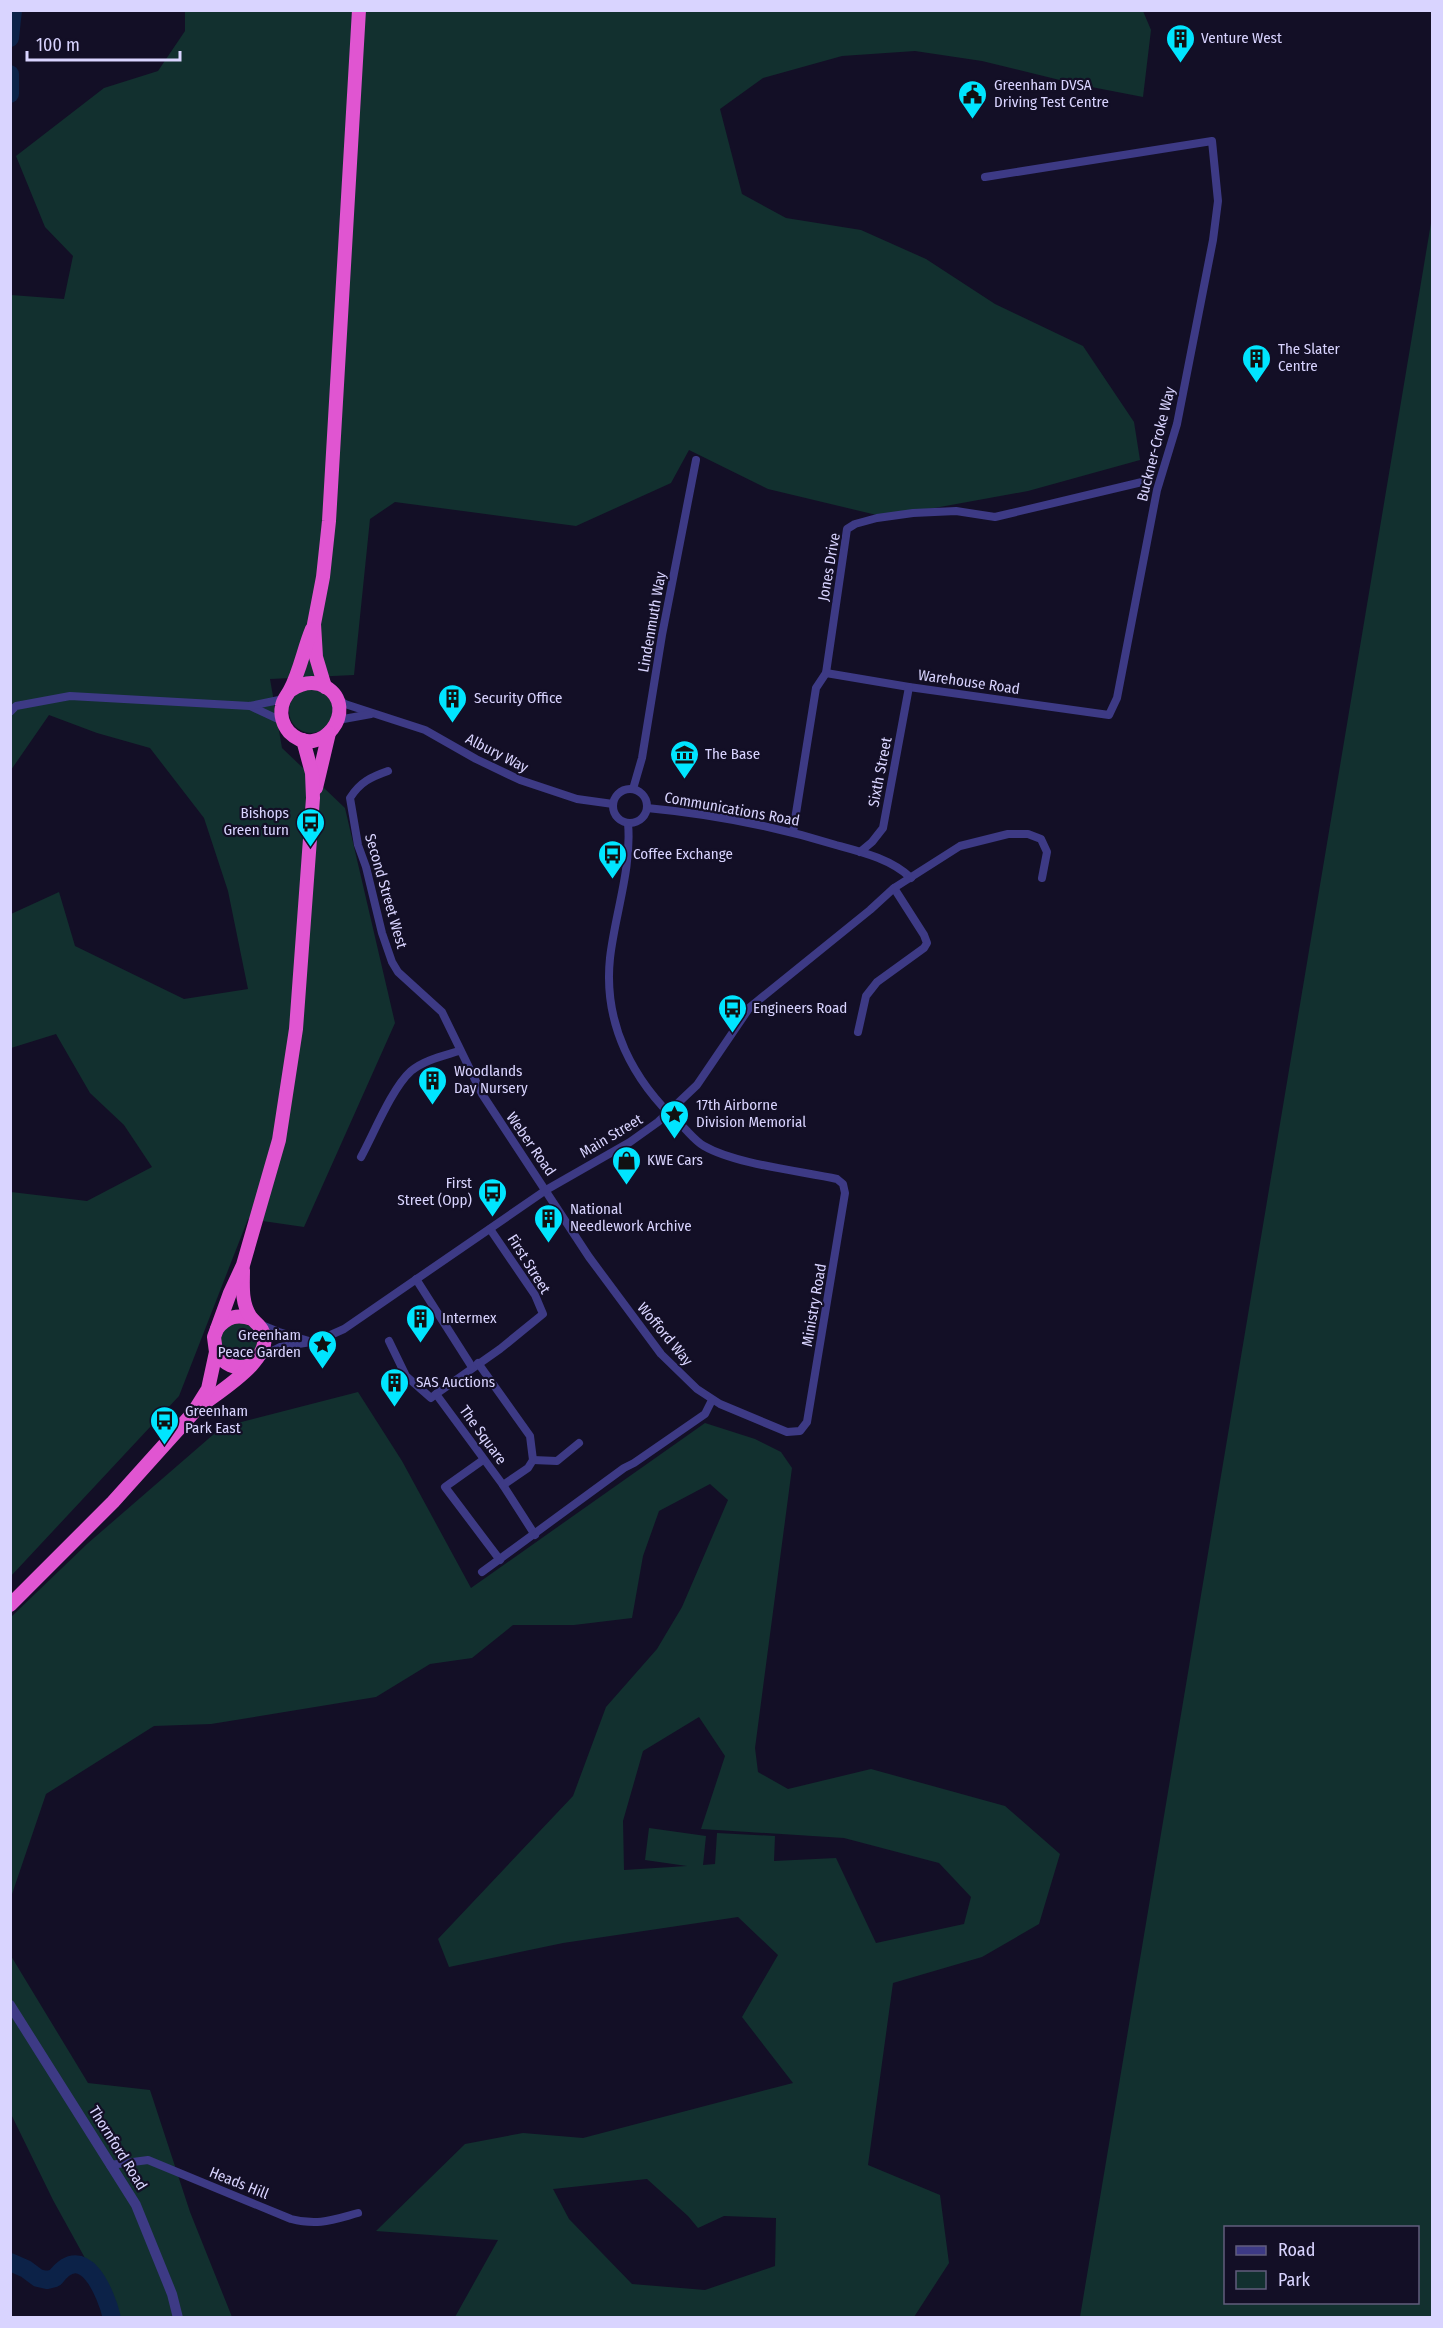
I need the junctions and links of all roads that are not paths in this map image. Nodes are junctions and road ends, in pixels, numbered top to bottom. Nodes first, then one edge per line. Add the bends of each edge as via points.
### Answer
1 (359, 10) edge
2 (985, 177) dead end
3 (696, 460) dead end
4 (1142, 482) dead end
5 (314, 624) junction
6 (826, 673) junction
7 (325, 687) junction
8 (909, 687) junction
9 (287, 694) junction
10 (335, 697) junction
11 (250, 706) junction
12 (10, 712) edge
13 (374, 713) junction
14 (1109, 715) joint
15 (338, 720) junction
16 (282, 721) junction
17 (329, 733) junction
18 (303, 740) junction
19 (388, 771) dead end
20 (633, 789) junction
21 (313, 798) junction
22 (613, 804) junction
23 (647, 808) junction
24 (628, 823) junction
25 (793, 832) junction
26 (860, 852) junction
27 (911, 878) junction
28 (1042, 878) dead end
29 (894, 888) junction
30 (858, 1032) dead end
31 (459, 1051) junction
32 (668, 1114) junction
33 (361, 1157) dead end
34 (546, 1190) junction
35 (490, 1229) junction
36 (243, 1265) junction
37 (416, 1279) junction
38 (253, 1320) junction
39 (216, 1330) junction
40 (310, 1341) junction
41 (389, 1341) dead end
42 (216, 1352) junction
43 (257, 1360) junction
44 (475, 1365) junction
45 (436, 1394) junction
46 (712, 1400) junction
47 (193, 1413) junction
48 (807, 1422) joint
49 (579, 1443) dead end
50 (483, 1460) junction
51 (533, 1460) junction
52 (503, 1485) junction
53 (535, 1534) junction
54 (500, 1560) junction
55 (482, 1572) dead end
56 (10, 1605) edge
57 (10, 2005) edge
58 (110, 2165) junction
59 (358, 2213) dead end
60 (178, 2318) edge

1 - 5 highway via 328,521
2 - 14 street, Buckner-Croke Way via 1212,141 1218,201 1213,240 1178,421 1157,490 1117,698
3 - 20 street, Lindenmuth Way via 642,758
4 - 6 street, Jones Drive via 994,517 943,511 855,524 847,529
5 - 7 highway via 316,657
5 - 9 highway
6 - 8 street, Warehouse Road
6 - 25 street, Jones Drive via 816,688
7 - 9 highway via 306,683
7 - 10 highway
8 - 14 street, Warehouse Road
8 - 26 street, Sixth Street via 883,828
9 - 11 street
9 - 16 highway
10 - 13 street, Albury Way
10 - 15 highway
11 - 12 street via 70,696 16,706
11 - 16 street
13 - 15 street, Albury Way
13 - 22 street, Albury Way via 425,730 520,780 577,799
15 - 17 highway
16 - 18 highway
17 - 18 highway via 317,740
17 - 21 highway
18 - 21 highway via 312,773
19 - 31 street, Second Street West via 369,778 350,798 358,845 392,962 442,1012
20 - 22 street via 622,790
20 - 23 street via 645,798
21 - 36 highway via 292,1066 274,1162
22 - 24 street via 615,814
23 - 24 street via 638,820
23 - 25 street, Communications Road
24 - 32 street via 610,958 612,1007 627,1056
25 - 26 street, Communications Road
26 - 27 street, Communications Road via 895,865
27 - 28 street, Main Street via 960,846 1008,834 1028,834 1041,839 1047,852
27 - 29 street, Main Street
29 - 30 street via 927,943 877,982 866,996
29 - 32 street, Main Street via 750,1007 697,1085
31 - 33 street via 410,1071 399,1084
31 - 34 street, Weber Road via 502,1127
32 - 34 street, Main Street via 630,1142
32 - 48 street, Ministry Road via 702,1145 721,1154 837,1179 843,1184 835,1267
34 - 35 street, Main Street
34 - 46 street, Wofford Way via 589,1257 661,1354
35 - 37 street, Main Street
35 - 44 street, First Street via 535,1295 543,1314
36 - 38 highway via 244,1299
36 - 39 highway
37 - 40 street, Main Street via 344,1329
37 - 44 street, The Square
38 - 39 highway via 228,1318
38 - 40 street
38 - 43 highway via 264,1335 263,1351
39 - 42 highway
40 - 43 street, Main Street via 280,1347
41 - 45 street via 406,1376 431,1398
42 - 43 highway via 228,1365 237,1367
42 - 47 highway via 208,1389
43 - 47 highway
44 - 45 street
44 - 51 street, The Square via 530,1436
45 - 50 street, The Square
46 - 48 street, Wofford Way via 787,1432 800,1431
46 - 53 street via 705,1414 624,1467
47 - 56 highway via 113,1502
49 - 51 street via 557,1461
50 - 52 street, The Square
50 - 54 street via 445,1487
51 - 52 street, The Square
52 - 53 street
53 - 54 street
54 - 55 street
57 - 58 street, Thornford Road
58 - 59 street, Heads Hill via 148,2160 307,2223 318,2224
58 - 60 street, Thornford Road via 136,2205

